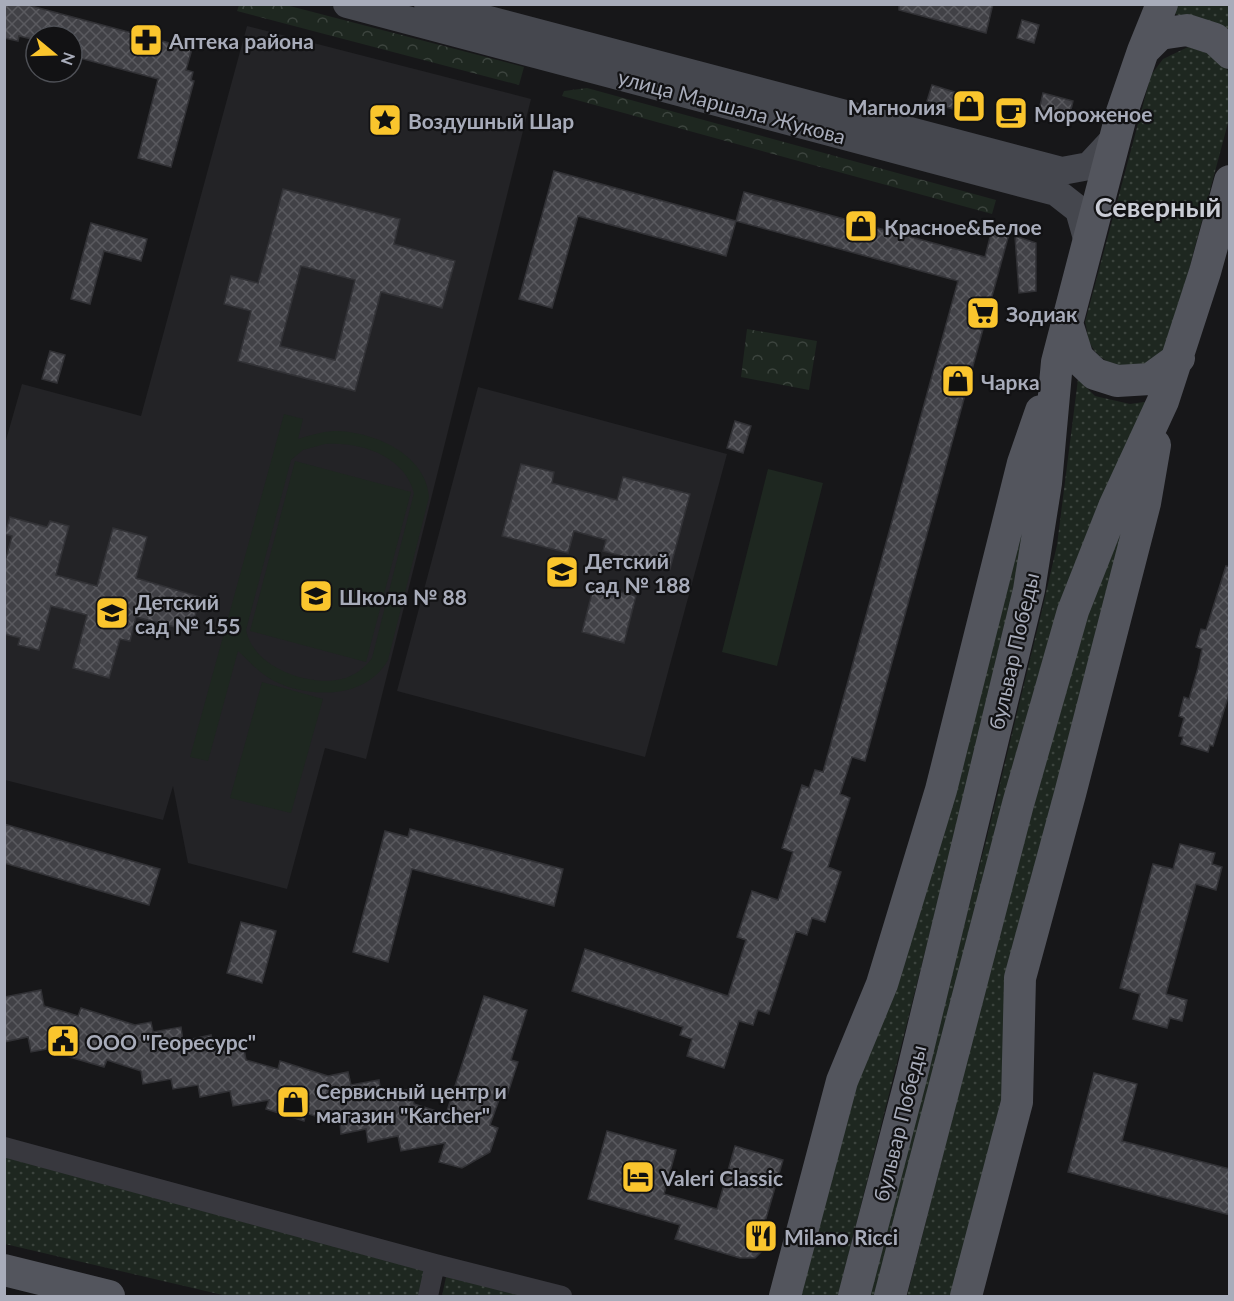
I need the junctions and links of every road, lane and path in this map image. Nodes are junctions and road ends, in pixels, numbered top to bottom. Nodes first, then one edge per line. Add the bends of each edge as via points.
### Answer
1 (347, 4) edge
2 (428, 4) edge
3 (1162, 4) edge
4 (1143, 51) junction
5 (1230, 52) edge
6 (1115, 138) junction
7 (1230, 181) edge
8 (1225, 217) edge
9 (1088, 242) junction
10 (1067, 323) junction
11 (1179, 358) junction
12 (1058, 362) junction
13 (1163, 401) junction
14 (4, 1147) edge
15 (435, 1264) junction
16 (4, 1270) edge
17 (109, 1296) edge
18 (428, 1296) edge
19 (561, 1296) edge
20 (785, 1296) edge
21 (854, 1296) edge
22 (890, 1296) edge
23 (966, 1296) edge

1 - 9 street, улица Маршала Жукова via 1056,192 1079,210
2 - 6 street, улица Маршала Жукова via 1062,171 1089,166
3 - 4 main road, бульвар Победы
4 - 5 main road via 1160,34 1187,30 1215,39
4 - 6 main road, бульвар Победы
6 - 9 main road, бульвар Победы
7 - 8 main road, бульвар Победы
8 - 11 main road, бульвар Победы
9 - 10 main road, бульвар Победы
10 - 11 main road via 1078,358 1095,374 1117,381 1150,379
10 - 12 main road, бульвар Победы
11 - 13 main road, бульвар Победы
12 - 20 main road via 1023,463 941,790 882,984 842,1081
12 - 21 main road, бульвар Победы via 1046,483 1029,590
13 - 22 main road, бульвар Победы via 1072,611
13 - 23 main road via 1145,503 1020,978 1017,1102
14 - 15 street
15 - 18 street
15 - 19 street
16 - 17 main road

